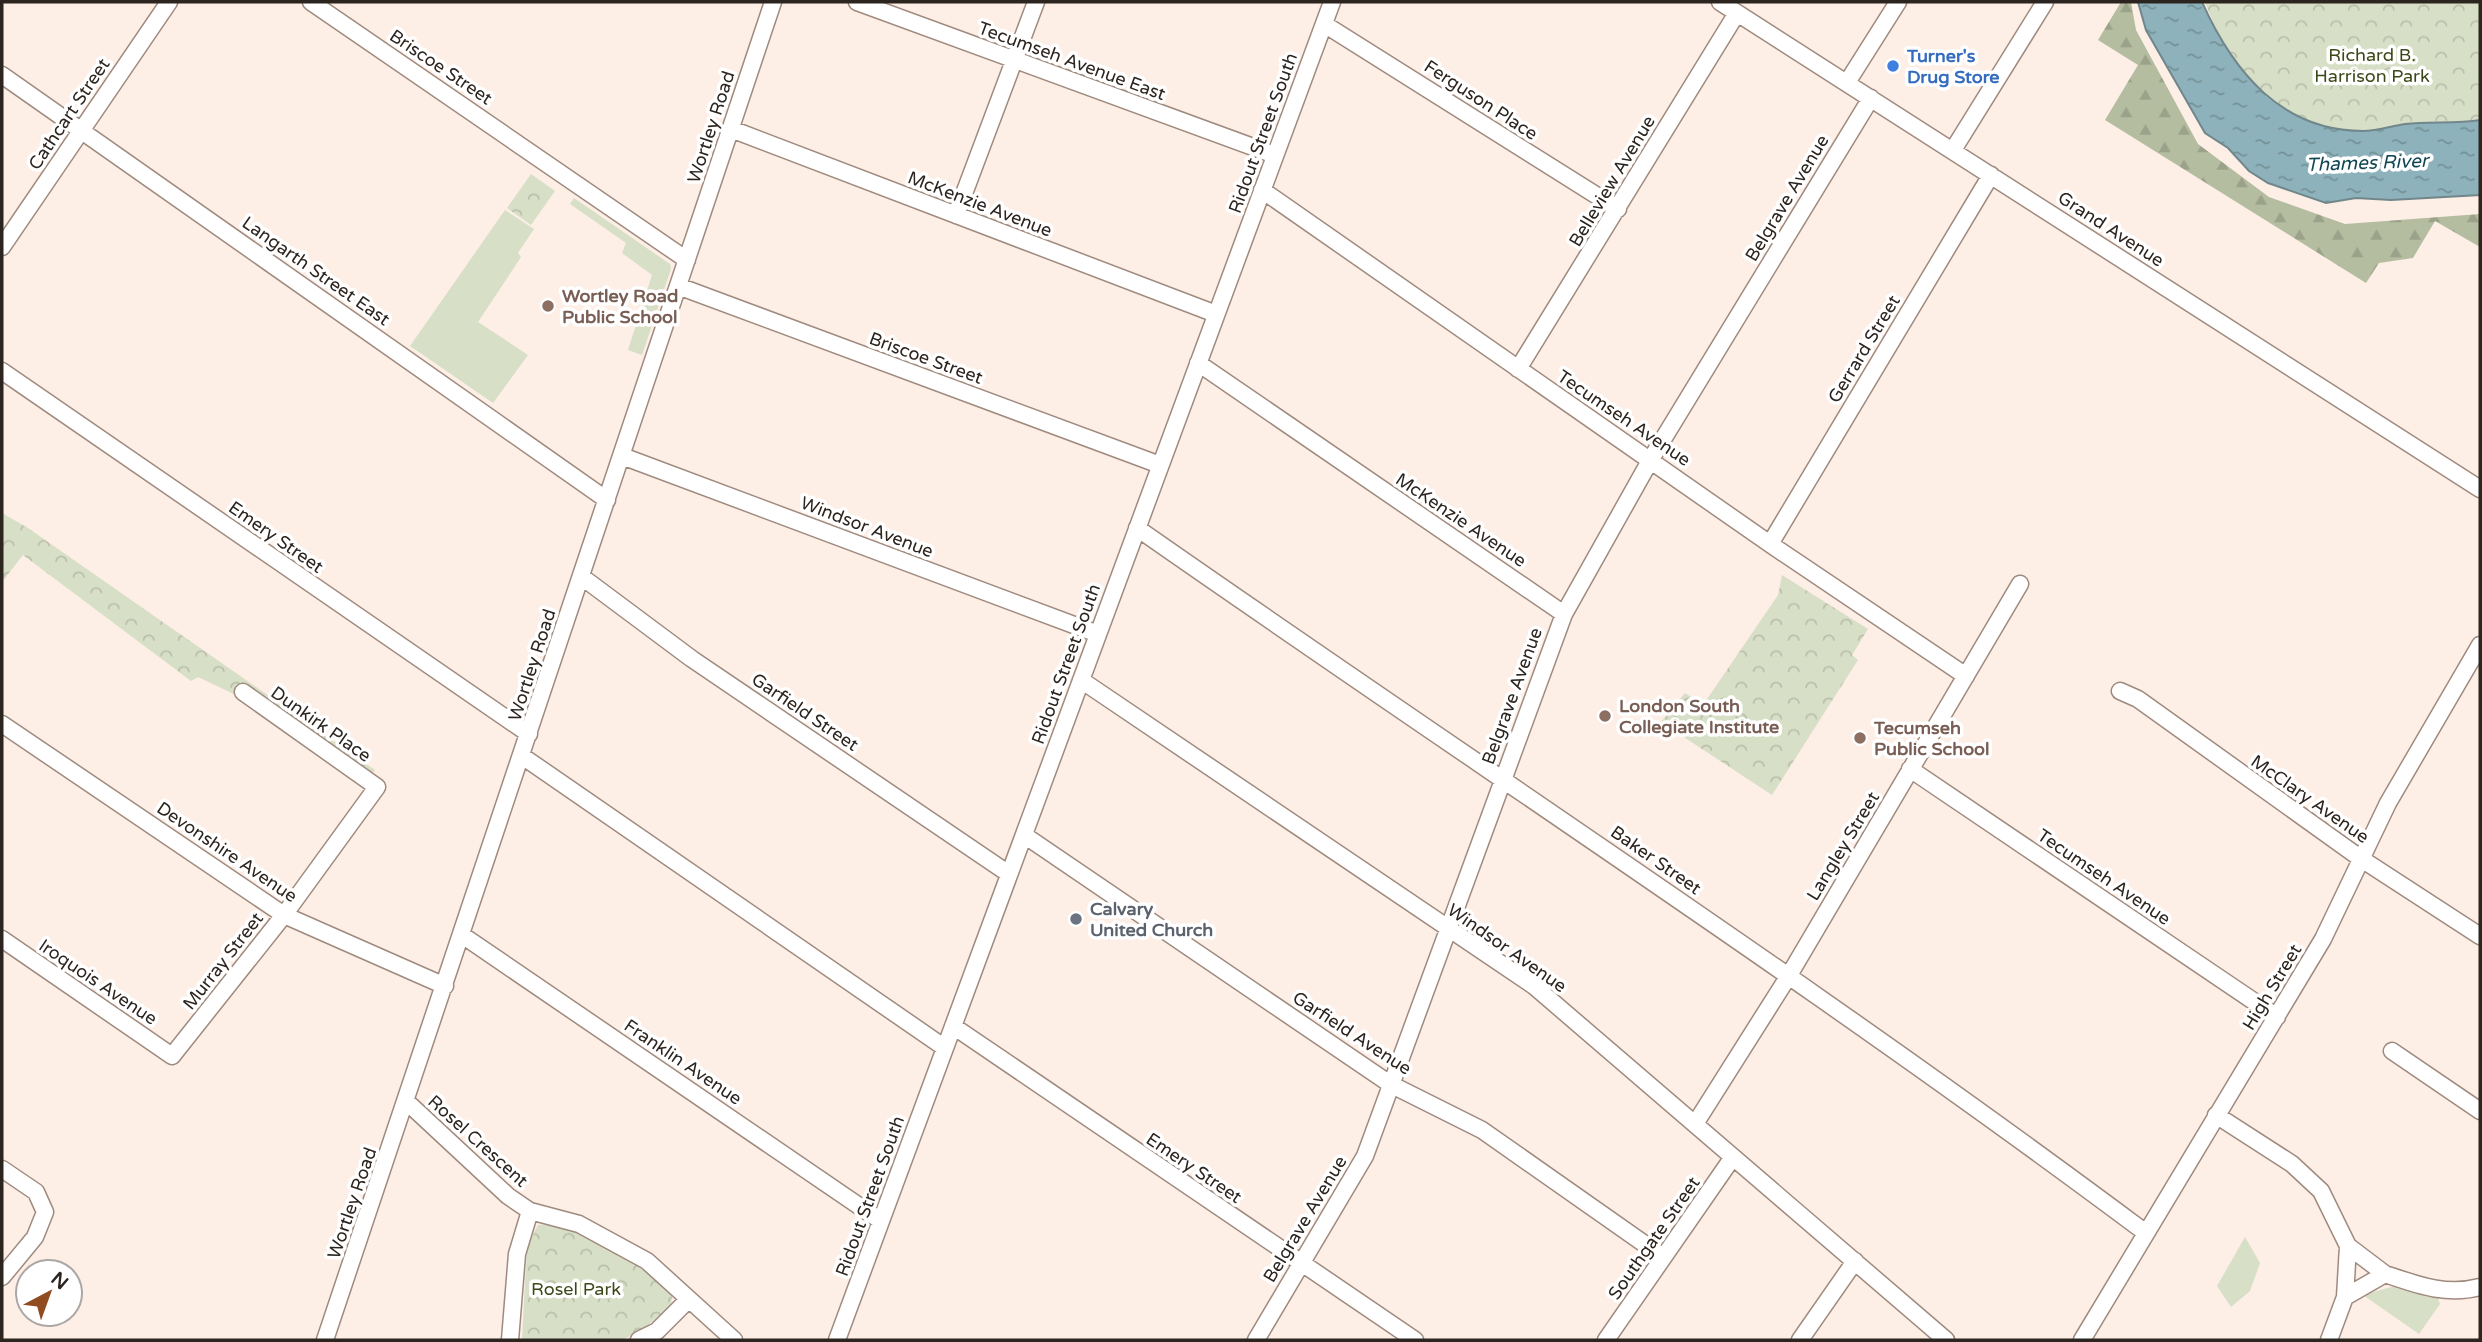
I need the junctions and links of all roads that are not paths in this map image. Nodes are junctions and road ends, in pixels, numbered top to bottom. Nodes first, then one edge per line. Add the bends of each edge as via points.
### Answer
1 (169, 2) edge
2 (311, 2) edge
3 (773, 2) edge
4 (857, 2) edge
5 (1036, 2) edge
6 (1332, 2) edge
7 (1720, 2) edge
8 (1898, 2) edge
9 (2045, 2) edge
10 (1737, 13) junction
11 (1324, 23) junction
12 (1014, 61) junction
13 (2, 75) edge
14 (1847, 81) junction
15 (1871, 98) junction
16 (731, 129) junction
17 (81, 130) junction
18 (1952, 150) junction
19 (1275, 155) junction
20 (1991, 175) junction
21 (1262, 190) junction
22 (1618, 209) junction
23 (956, 215) junction
24 (2, 247) edge
25 (687, 260) junction
26 (678, 286) junction
27 (1216, 314) junction
28 (1198, 363) junction
29 (1518, 369) junction
30 (2, 371) edge
31 (622, 456) junction
32 (1651, 458) junction
33 (1160, 465) junction
34 (2480, 489) edge
35 (607, 500) junction
36 (1137, 528) junction
37 (1770, 544) junction
38 (582, 577) junction
39 (2020, 584) dead end
40 (1564, 614) junction
41 (1098, 634) junction
42 (2480, 645) edge
43 (1966, 676) junction
44 (1081, 680) junction
45 (2120, 691) dead end
46 (243, 692) dead end
47 (2, 723) edge
48 (529, 734) junction
49 (522, 756) junction
50 (1910, 769) junction
51 (1503, 777) junction
52 (377, 787) joint
53 (1024, 835) junction
54 (2360, 858) junction
55 (1009, 874) junction
56 (284, 915) junction
57 (1449, 931) junction
58 (462, 935) junction
59 (2480, 936) edge
60 (2, 939) edge
61 (1788, 977) junction
62 (445, 986) junction
63 (2277, 1017) junction
64 (953, 1026) junction
65 (945, 1048) junction
66 (2392, 1051) dead end
67 (172, 1056) joint
68 (1390, 1084) junction
69 (407, 1102) junction
70 (2480, 1111) edge
71 (2216, 1115) junction
72 (1695, 1124) junction
73 (1733, 1157) junction
74 (2, 1168) edge
75 (530, 1211) junction
76 (881, 1221) junction
77 (2146, 1233) junction
78 (2348, 1246) junction
79 (1663, 1257) junction
80 (1855, 1261) junction
81 (1302, 1264) junction
82 (2385, 1275) junction
83 (2, 1277) edge
84 (2480, 1287) edge
85 (2345, 1297) junction
86 (688, 1300) junction
87 (839, 1335) edge
88 (325, 1340) edge
89 (510, 1340) edge
90 (639, 1340) edge
91 (734, 1340) edge
92 (855, 1340) edge
93 (1255, 1340) edge
94 (1415, 1340) edge
95 (1606, 1340) edge
96 (1800, 1340) edge
97 (1946, 1340) edge
98 (2082, 1340) edge
99 (2329, 1340) edge

1 - 17 street, Cathcart Street
2 - 25 street, Briscoe Street
3 - 16 street, Wortley Road
4 - 12 street, Tecumseh Avenue East
5 - 12 street
6 - 11 street, Ridout Street South
7 - 10 street, Grand Avenue
8 - 14 street
9 - 18 street
10 - 14 street, Grand Avenue
10 - 22 street, Belleview Avenue
11 - 19 street, Ridout Street South
11 - 22 street, Ferguson Place
12 - 19 street, Tecumseh Avenue East
12 - 23 street
13 - 17 street, Langarth Street East
14 - 15 street, Grand Avenue
15 - 18 street, Grand Avenue
15 - 32 street, Belgrave Avenue
16 - 23 street, McKenzie Avenue
16 - 25 street, Wortley Road
17 - 24 street, Cathcart Street
17 - 35 street, Langarth Street East
18 - 20 street, Grand Avenue
19 - 21 street, Ridout Street South
20 - 34 street, Grand Avenue
20 - 37 street, Gerrard Street
21 - 27 street, Ridout Street South
21 - 29 street, Tecumseh Avenue
22 - 29 street, Belleview Avenue
23 - 27 street, McKenzie Avenue
25 - 26 street, Wortley Road
26 - 31 street, Wortley Road
26 - 33 street, Briscoe Street
27 - 28 street, Ridout Street South
28 - 33 street, Ridout Street South
28 - 40 street, McKenzie Avenue
29 - 32 street, Tecumseh Avenue
30 - 48 street, Emery Street
31 - 35 street, Wortley Road
31 - 41 street, Windsor Avenue
32 - 37 street, Tecumseh Avenue
32 - 40 street, Belgrave Avenue
33 - 36 street, Ridout Street South
35 - 38 street, Wortley Road
36 - 41 street, Ridout Street South
36 - 51 street, Baker Street
37 - 43 street, Tecumseh Avenue
38 - 48 street, Wortley Road
38 - 55 street, Garfield Street via 692,659
39 - 43 street, Langley Street
40 - 51 street, Belgrave Avenue
41 - 44 street, Ridout Street South
42 - 54 street, High Street
43 - 50 street, Langley Street
44 - 53 street, Ridout Street South
44 - 57 street, Windsor Avenue
45 - 54 street, McClary Avenue via 2138,699
46 - 52 street, Dunkirk Place
47 - 56 street, Devonshire Avenue
48 - 49 street, Wortley Road
49 - 58 street, Wortley Road
49 - 65 street
50 - 61 street, Langley Street
50 - 63 street, Tecumseh Avenue
51 - 57 street, Belgrave Avenue
51 - 61 street, Baker Street
52 - 56 street, Murray Street
53 - 55 street, Ridout Street South
53 - 68 street, Garfield Avenue
54 - 59 street, McClary Avenue
54 - 63 street, High Street via 2323,939
55 - 64 street, Ridout Street South
56 - 62 street, Devonshire Avenue
56 - 67 street, Murray Street
57 - 68 street, Belgrave Avenue
57 - 72 street, Windsor Avenue via 1534,986
58 - 62 street, Wortley Road
58 - 76 street, Franklin Avenue
60 - 67 street, Iroquois Avenue
61 - 72 street, Langley Street
61 - 77 street, Baker Street via 1973,1104
62 - 69 street, Wortley Road
63 - 71 street, High Street
64 - 65 street, Ridout Street South
64 - 81 street, Emery Street
65 - 76 street, Ridout Street South
66 - 70 street
68 - 79 street, Garfield Avenue via 1482,1130
68 - 81 street, Belgrave Avenue via 1365,1156
69 - 75 street, Rosel Crescent
69 - 88 street, Wortley Road
71 - 77 street, High Street
71 - 78 street via 2292,1164 2321,1191
72 - 73 street, Windsor Avenue
73 - 79 street, Southgate Street
73 - 80 street, Windsor Avenue
74 - 83 street via 36,1192 45,1212 35,1237
75 - 86 street, Rosel Crescent via 579,1224 615,1241 647,1261
75 - 89 street via 516,1254
76 - 87 street, Ridout Street South
77 - 98 street, High Street
78 - 82 street
78 - 85 street
79 - 95 street, Southgate Street
80 - 96 street
80 - 97 street, Windsor Avenue
81 - 93 street, Belgrave Avenue
81 - 94 street, Emery Street
82 - 84 street via 2430,1289 2460,1292
82 - 85 street
85 - 99 street
86 - 90 street via 657,1331
86 - 91 street, Rosel Crescent
87 - 92 street

